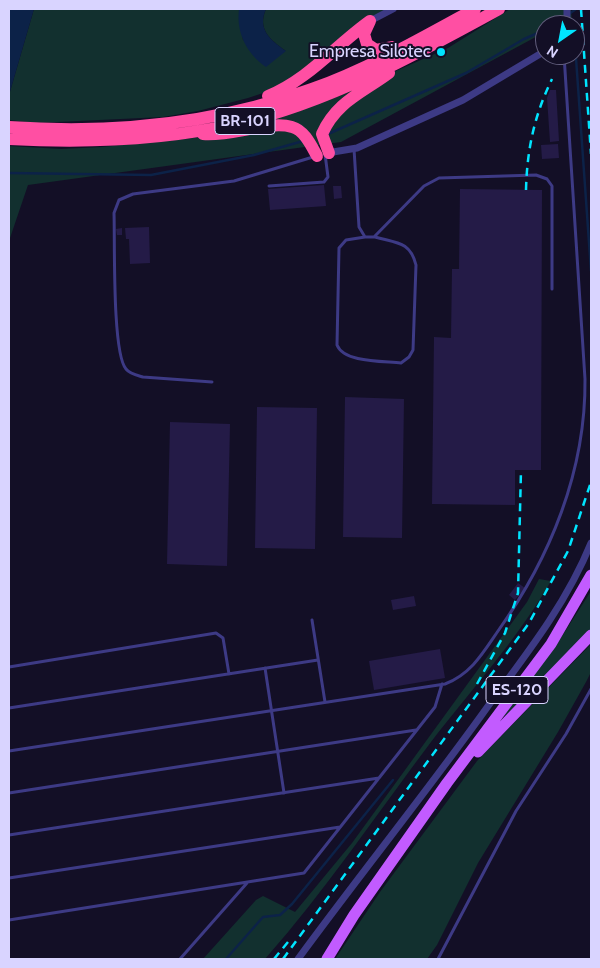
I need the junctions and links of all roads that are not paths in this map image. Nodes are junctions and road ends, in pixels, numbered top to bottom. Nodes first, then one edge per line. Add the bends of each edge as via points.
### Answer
1 (393, 9) edge
2 (475, 9) edge
3 (499, 9) edge
4 (370, 20) junction
5 (413, 43) junction
6 (412, 57) junction
7 (535, 57) edge
8 (565, 65) edge
9 (227, 114) junction
10 (9, 127) edge
11 (188, 133) junction
12 (44, 135) junction
13 (9, 139) edge
14 (354, 149) junction
15 (323, 154) junction
16 (269, 186) dead end
17 (365, 237) junction
18 (374, 237) junction
19 (552, 290) dead end
20 (212, 382) dead end
21 (591, 542) edge
22 (591, 575) edge
23 (312, 620) dead end
24 (591, 635) edge
25 (318, 660) junction
26 (9, 667) edge
27 (265, 668) junction
28 (229, 674) junction
29 (442, 684) junction
30 (591, 689) edge
31 (325, 702) junction
32 (9, 708) edge
33 (272, 710) junction
34 (416, 730) junction
35 (9, 751) edge
36 (278, 752) junction
37 (380, 778) junction
38 (9, 793) edge
39 (284, 793) junction
40 (436, 801) junction
41 (341, 827) junction
42 (9, 835) edge
43 (9, 878) edge
44 (247, 883) junction
45 (9, 920) edge
46 (180, 959) edge
47 (298, 959) edge
48 (327, 959) edge
49 (438, 959) edge

1 - 4 street
2 - 5 highway, BR-101
3 - 6 highway, BR-101
4 - 5 highway via 364,34 372,48 382,51
4 - 9 highway via 295,83
5 - 9 highway, BR-101 via 313,89
6 - 11 highway, BR-101 via 355,83 278,111 237,124
6 - 15 highway via 338,107 322,134
7 - 14 street via 463,100
8 - 29 lane via 586,380 582,430 558,523 529,586 473,666 459,678
9 - 12 highway, BR-101 via 125,129
10 - 12 highway, BR-101
11 - 12 highway, BR-101 via 132,139
11 - 15 highway via 219,136 292,127
12 - 13 highway, BR-101
14 - 15 street
14 - 17 lane via 358,228
15 - 16 lane via 328,177 324,182
15 - 20 lane via 234,181 133,194 120,200 114,213 117,320 120,356 125,368 132,374 143,376
17 - 18 lane
17 - 18 lane via 346,240 339,248 337,345 340,352 348,357 401,363 413,350 416,265 413,252 404,246
18 - 19 lane via 424,186 439,178 536,175 547,179 552,186
21 - 47 street via 577,577 538,639
22 - 40 main road, ES-120 via 556,637
23 - 25 lane
24 - 40 main road, ES-120 via 482,746
25 - 27 lane
25 - 31 lane
26 - 28 lane via 216,633 223,638
27 - 28 lane
27 - 33 lane
28 - 32 lane
29 - 31 lane
29 - 34 lane via 437,702
30 - 49 lane via 516,811
31 - 33 lane
33 - 35 lane
33 - 36 lane
34 - 36 lane
34 - 37 lane
36 - 38 lane
36 - 39 lane
37 - 39 lane
37 - 41 lane
39 - 42 lane
40 - 48 main road, ES-120 via 354,915
41 - 43 lane
41 - 44 lane via 304,873
44 - 45 lane
44 - 46 lane

